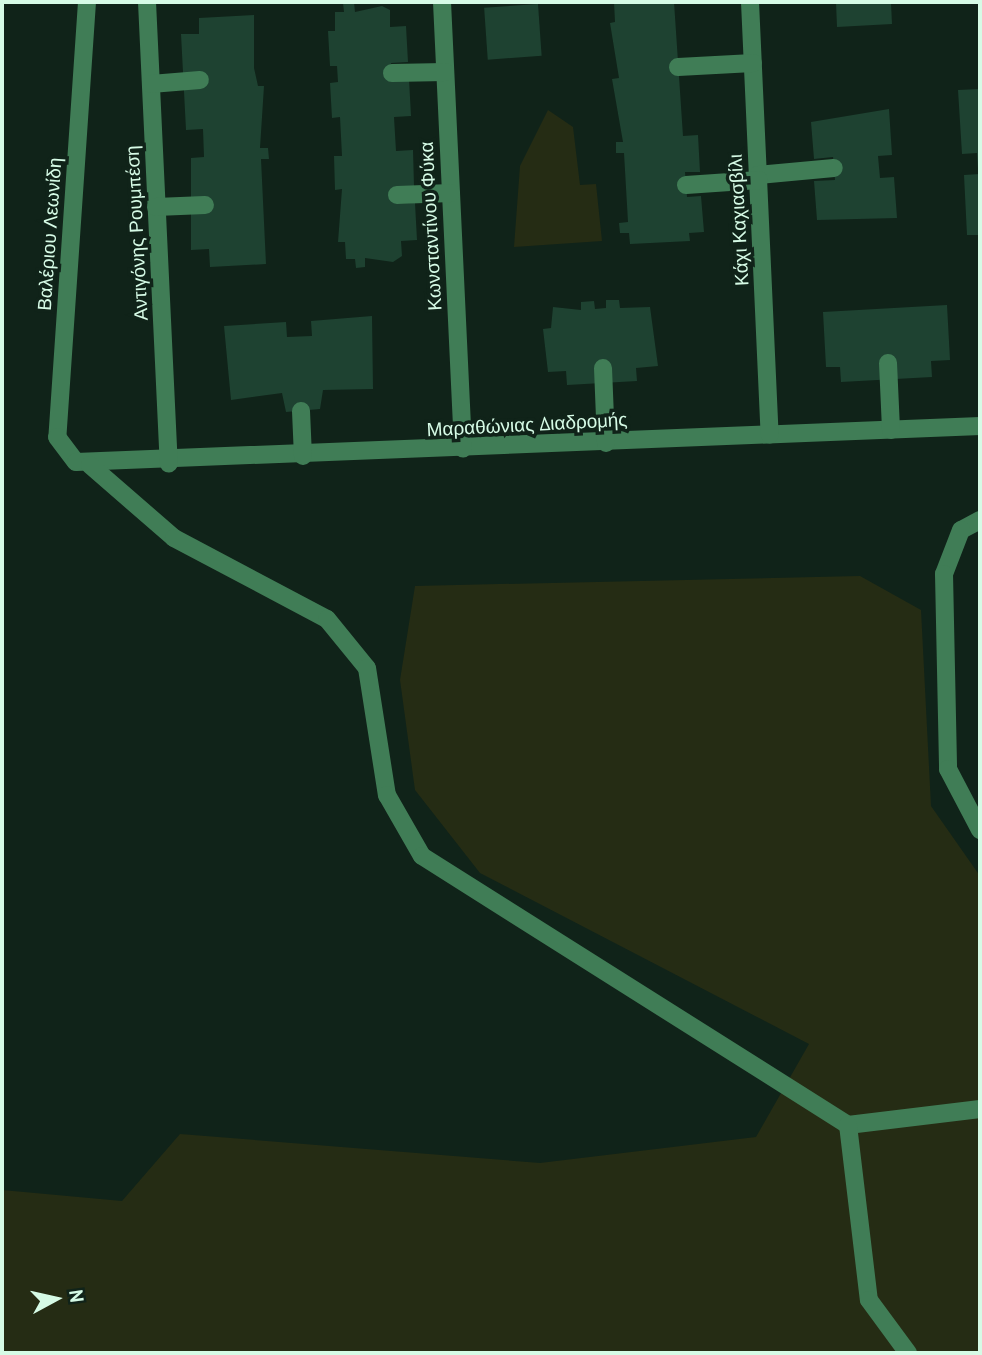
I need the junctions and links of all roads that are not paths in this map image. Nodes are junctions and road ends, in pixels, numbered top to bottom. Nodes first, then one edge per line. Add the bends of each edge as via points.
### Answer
1 (87, 2) edge
2 (147, 2) edge
3 (442, 2) edge
4 (750, 2) edge
5 (753, 63) junction
6 (678, 67) dead end
7 (445, 72) junction
8 (392, 74) dead end
9 (200, 80) dead end
10 (151, 84) junction
11 (834, 168) dead end
12 (758, 178) junction
13 (686, 185) dead end
14 (451, 193) junction
15 (397, 195) dead end
16 (205, 205) dead end
17 (156, 207) junction
18 (888, 363) dead end
19 (603, 368) dead end
20 (301, 411) dead end
21 (980, 426) edge
22 (891, 430) junction
23 (770, 435) junction
24 (606, 443) junction
25 (463, 449) junction
26 (303, 456) junction
27 (169, 463) junction
28 (83, 464) junction
29 (980, 520) edge
30 (980, 830) edge
31 (980, 1109) edge
32 (848, 1125) junction
33 (908, 1353) edge

1 - 28 street, Βαλέριου Λεωνίδη via 57,437
2 - 10 street, Αντιγόνης Ρουμπέση
3 - 7 street, Κωνσταντίνου Φύκα
4 - 5 street, Κάχι Καχιασβίλι
5 - 6 street
5 - 12 street, Κάχι Καχιασβίλι
7 - 8 street
7 - 14 street, Κωνσταντίνου Φύκα
9 - 10 street
10 - 17 street, Αντιγόνης Ρουμπέση
11 - 12 street
12 - 13 street
12 - 23 street, Κάχι Καχιασβίλι
14 - 15 street
14 - 25 street, Κωνσταντίνου Φύκα
16 - 17 street
17 - 27 street, Αντιγόνης Ρουμπέση
18 - 22 street
19 - 24 street
20 - 26 street
21 - 22 street, Μαραθώνιας Διαδρομής
22 - 23 street, Μαραθώνιας Διαδρομής
23 - 24 street, Μαραθώνιας Διαδρομής
24 - 25 street, Μαραθώνιας Διαδρομής
25 - 26 street, Μαραθώνιας Διαδρομής
26 - 27 street, Μαραθώνιας Διαδρομής
27 - 28 street, Μαραθώνιας Διαδρομής
28 - 32 street, Βαλέριου Λεωνίδη via 174,538 327,620 367,668 387,795 422,856
29 - 30 street via 961,530 944,574 948,769
31 - 32 street
32 - 33 street via 869,1300

